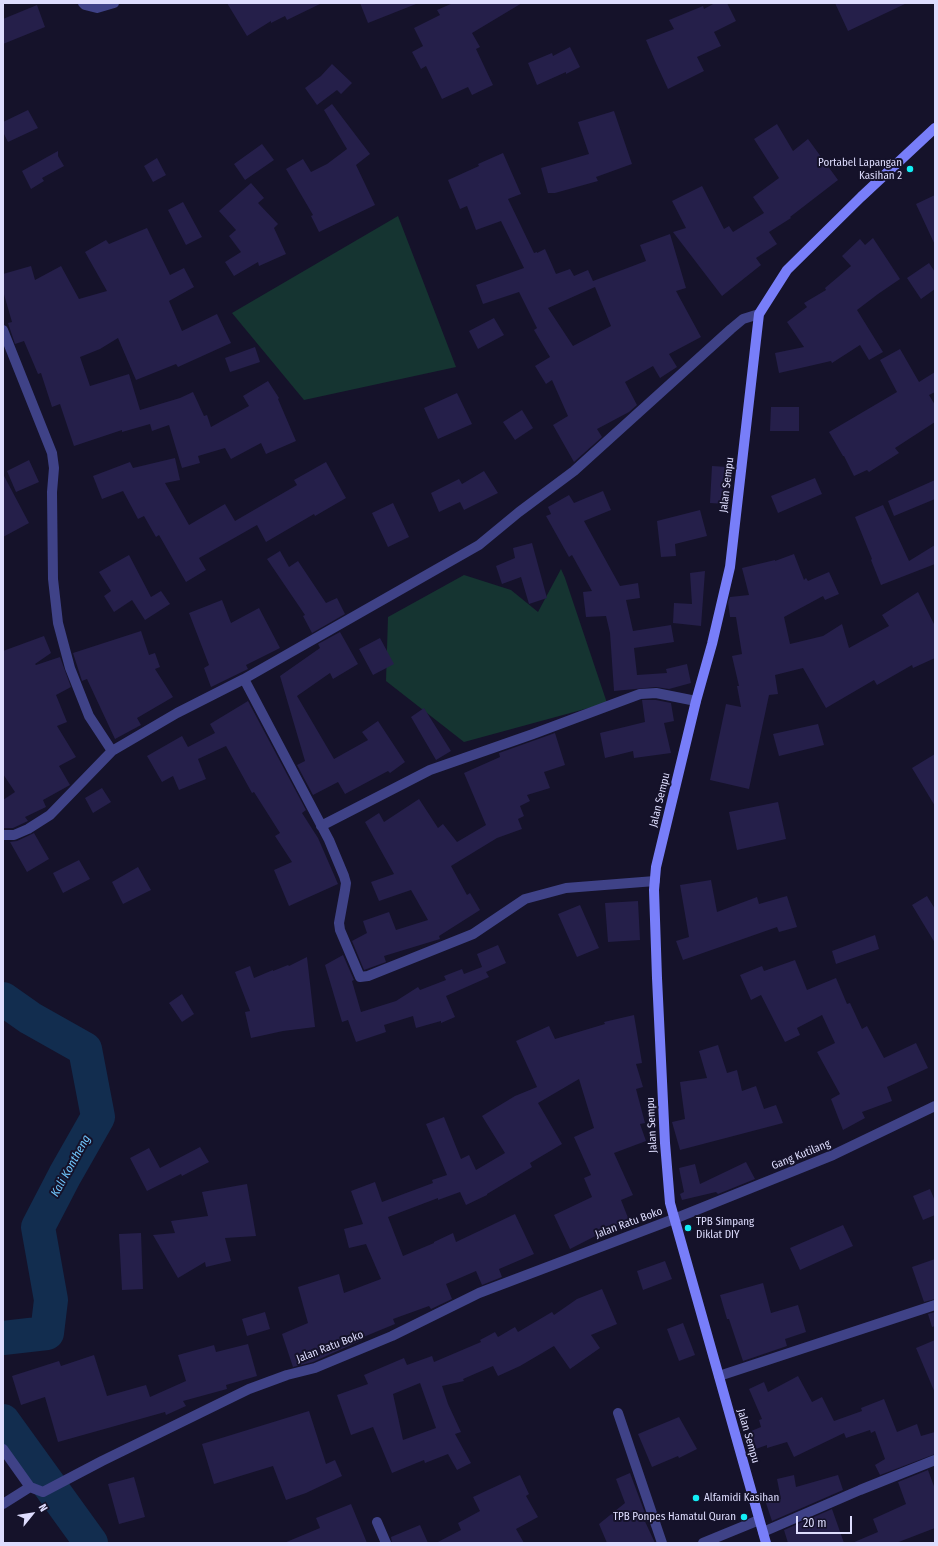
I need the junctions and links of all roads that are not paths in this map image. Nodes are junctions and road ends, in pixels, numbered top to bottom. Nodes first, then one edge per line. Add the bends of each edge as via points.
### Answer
1 (83, 3) edge
2 (114, 3) edge
3 (935, 128) edge
4 (759, 314) junction
5 (3, 330) edge
6 (244, 679) junction
7 (696, 701) junction
8 (112, 751) junction
9 (321, 826) junction
10 (3, 836) edge
11 (654, 881) junction
12 (935, 1106) edge
13 (674, 1220) junction
14 (935, 1305) edge
15 (719, 1376) junction
16 (618, 1413) dead end
17 (3, 1449) edge
18 (935, 1460) edge
19 (30, 1487) junction
20 (3, 1504) edge
21 (759, 1520) junction
22 (377, 1522) dead end
23 (763, 1532) junction
24 (386, 1543) edge
25 (662, 1543) edge
26 (703, 1543) edge
27 (766, 1543) edge

1 - 2 street via 97,8
3 - 4 main road, Jalan Sempu via 860,197 787,270
4 - 6 street via 743,319 574,471 479,545
4 - 7 main road, Jalan Sempu via 730,568
5 - 8 street via 52,453 53,579 58,623 70,668 89,716
6 - 8 street via 177,713
6 - 9 street
7 - 9 street via 656,693 640,694 430,770
7 - 11 main road, Jalan Sempu
8 - 10 street via 50,815 28,829 14,835
9 - 11 street via 346,883 340,930 360,977 473,934 526,899 566,888
11 - 13 main road, Jalan Sempu via 665,1142 670,1203
12 - 13 street, Gang Kutilang via 833,1155
13 - 15 main road, Jalan Sempu
13 - 19 street, Jalan Ratu Boko via 480,1293 392,1336 315,1368 249,1389 43,1492
14 - 15 street
15 - 21 main road, Jalan Sempu
16 - 25 street
17 - 19 street
18 - 23 street
19 - 20 street
21 - 23 main road, Jalan Sempu
21 - 26 street
22 - 24 street
23 - 27 main road, Jalan Sempu

